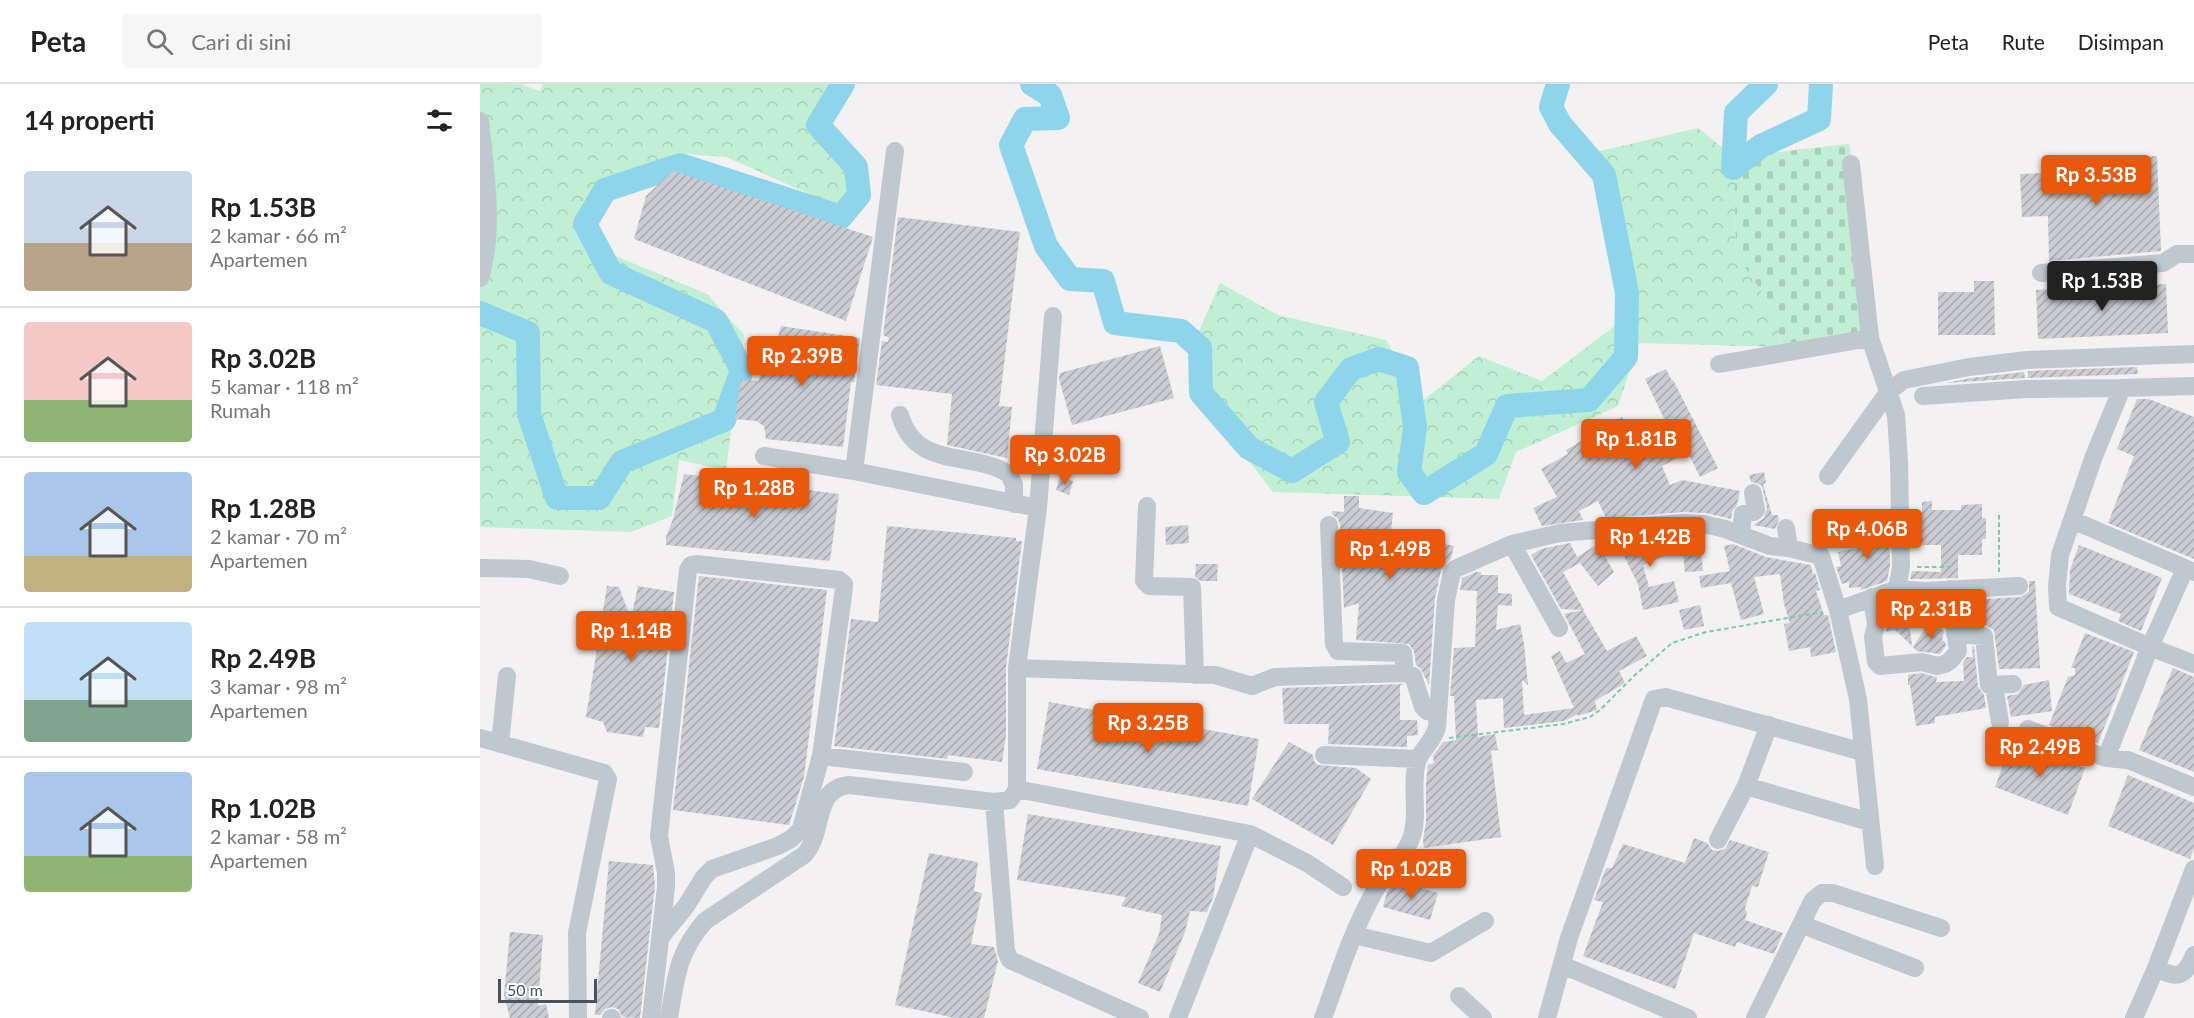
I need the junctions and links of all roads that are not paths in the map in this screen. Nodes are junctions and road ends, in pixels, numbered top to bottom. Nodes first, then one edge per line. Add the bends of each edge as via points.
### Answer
1 (480, 121) edge
2 (895, 151) dead end
3 (1851, 164) dead end
4 (2194, 254) edge
5 (2042, 273) dead end
6 (480, 278) edge
7 (1053, 316) dead end
8 (1870, 338) junction
9 (2194, 354) edge
10 (1719, 364) dead end
11 (2194, 386) edge
12 (2122, 388) junction
13 (1889, 391) junction
14 (1923, 396) dead end
15 (900, 415) dead end
16 (764, 456) dead end
17 (854, 471) junction
18 (1828, 476) dead end
19 (1753, 494) dead end
20 (1014, 504) junction
21 (1147, 507) dead end
22 (1038, 508) junction
23 (2072, 520) junction
24 (1329, 525) dead end
25 (1786, 528) dead end
26 (1741, 534) junction
27 (1512, 544) junction
28 (1789, 548) junction
29 (480, 568) edge
30 (2190, 570) edge
31 (560, 576) dead end
32 (2010, 586) road end
33 (1896, 589) junction
34 (1950, 590) junction
35 (1872, 597) junction
36 (1838, 609) junction
37 (1559, 628) dead end
38 (1955, 634) junction
39 (2150, 647) junction
40 (2194, 663) edge
41 (1017, 668) junction
42 (1405, 673) junction
43 (1196, 675) junction
44 (507, 676) dead end
45 (2013, 684) dead end
46 (1995, 686) junction
47 (1438, 714) junction
48 (2000, 722) dead end
49 (1769, 725) junction
50 (2028, 729) dead end
51 (480, 738) edge
52 (500, 744) junction
53 (1863, 752) junction
54 (1324, 755) dead end
55 (821, 756) junction
56 (2106, 758) junction
57 (1417, 759) junction
58 (964, 772) dead end
59 (1746, 786) junction
60 (2194, 787) edge
61 (1017, 789) junction
62 (994, 802) junction
63 (1870, 822) junction
64 (1250, 834) junction
65 (1718, 840) dead end
66 (1875, 866) dead end
67 (2194, 869) edge
68 (1343, 887) dead end
69 (1485, 921) dead end
70 (1803, 925) junction
71 (1941, 928) dead end
72 (1354, 934) junction
73 (660, 938) junction
74 (2194, 955) edge
75 (1562, 965) junction
76 (1915, 968) dead end
77 (2156, 968) junction
78 (1460, 996) dead end
79 (1655, 1012) edge
80 (578, 1018) edge
81 (651, 1018) edge
82 (669, 1018) edge
83 (1140, 1018) edge
84 (1178, 1018) edge
85 (1323, 1018) edge
86 (1483, 1018) edge
87 (1547, 1018) edge
88 (1688, 1018) edge
89 (1755, 1018) edge
90 (2134, 1018) edge

1 - 6 street via 487,197
2 - 17 street
3 - 8 street
4 - 5 street via 2177,254 2163,263
7 - 22 street
8 - 10 street
8 - 13 street
9 - 13 street via 1992,364 1904,380
11 - 12 street
12 - 14 street
12 - 23 street
13 - 18 street
13 - 33 street via 1897,439 1900,567
15 - 20 street via 917,445 1009,474 1014,485
16 - 17 street
17 - 20 street
19 - 26 street via 1756,511 1743,514
20 - 22 street
21 - 43 street via 1144,582 1149,586 1192,588
22 - 41 street
23 - 30 street
23 - 39 street via 2060,555 2058,607
24 - 42 street via 1336,649 1403,653
25 - 28 street
26 - 27 street via 1683,523 1560,533
26 - 28 street via 1770,546
27 - 37 street
27 - 47 street via 1452,572 1446,600
28 - 36 street via 1821,556
29 - 31 street via 529,569
30 - 39 street
32 - 34 street
33 - 34 street
33 - 35 street
34 - 38 street
35 - 36 street
35 - 38 street via 1876,625 1873,637 1880,666 1945,664 1958,651
36 - 53 street via 1858,699
38 - 46 street via 1984,636 1988,683
39 - 40 street
39 - 56 street
41 - 43 street
41 - 61 street
42 - 43 street via 1275,677 1252,686 1215,675
42 - 47 street via 1413,676 1422,707
44 - 52 street
45 - 46 street
46 - 48 street
47 - 57 street via 1432,740
49 - 53 street
49 - 59 street
49 - 75 street via 1665,697 1654,699
50 - 56 street
51 - 52 street
52 - 80 street via 604,772 608,779 577,933
53 - 63 street
54 - 57 street
55 - 58 street
55 - 73 street via 801,829 778,846 712,869
55 - 73 street via 844,584 839,580 691,565 659,836 666,873
56 - 60 street via 2127,760
57 - 72 street via 1411,840 1378,885
59 - 63 street
59 - 65 street
61 - 62 street via 1010,800
61 - 64 street
62 - 82 street via 837,786 827,795 811,848 705,921 695,933 679,962
62 - 83 street via 1006,951 1010,960
63 - 66 street
64 - 68 street via 1307,863
64 - 84 street
67 - 77 street
69 - 72 street via 1431,953
70 - 71 street via 1813,900 1822,893 1833,893
70 - 76 street
70 - 89 street
72 - 85 street
73 - 81 street
74 - 77 street via 2188,970 2181,975
75 - 79 street
75 - 87 street
77 - 90 street
78 - 86 street
79 - 88 street

